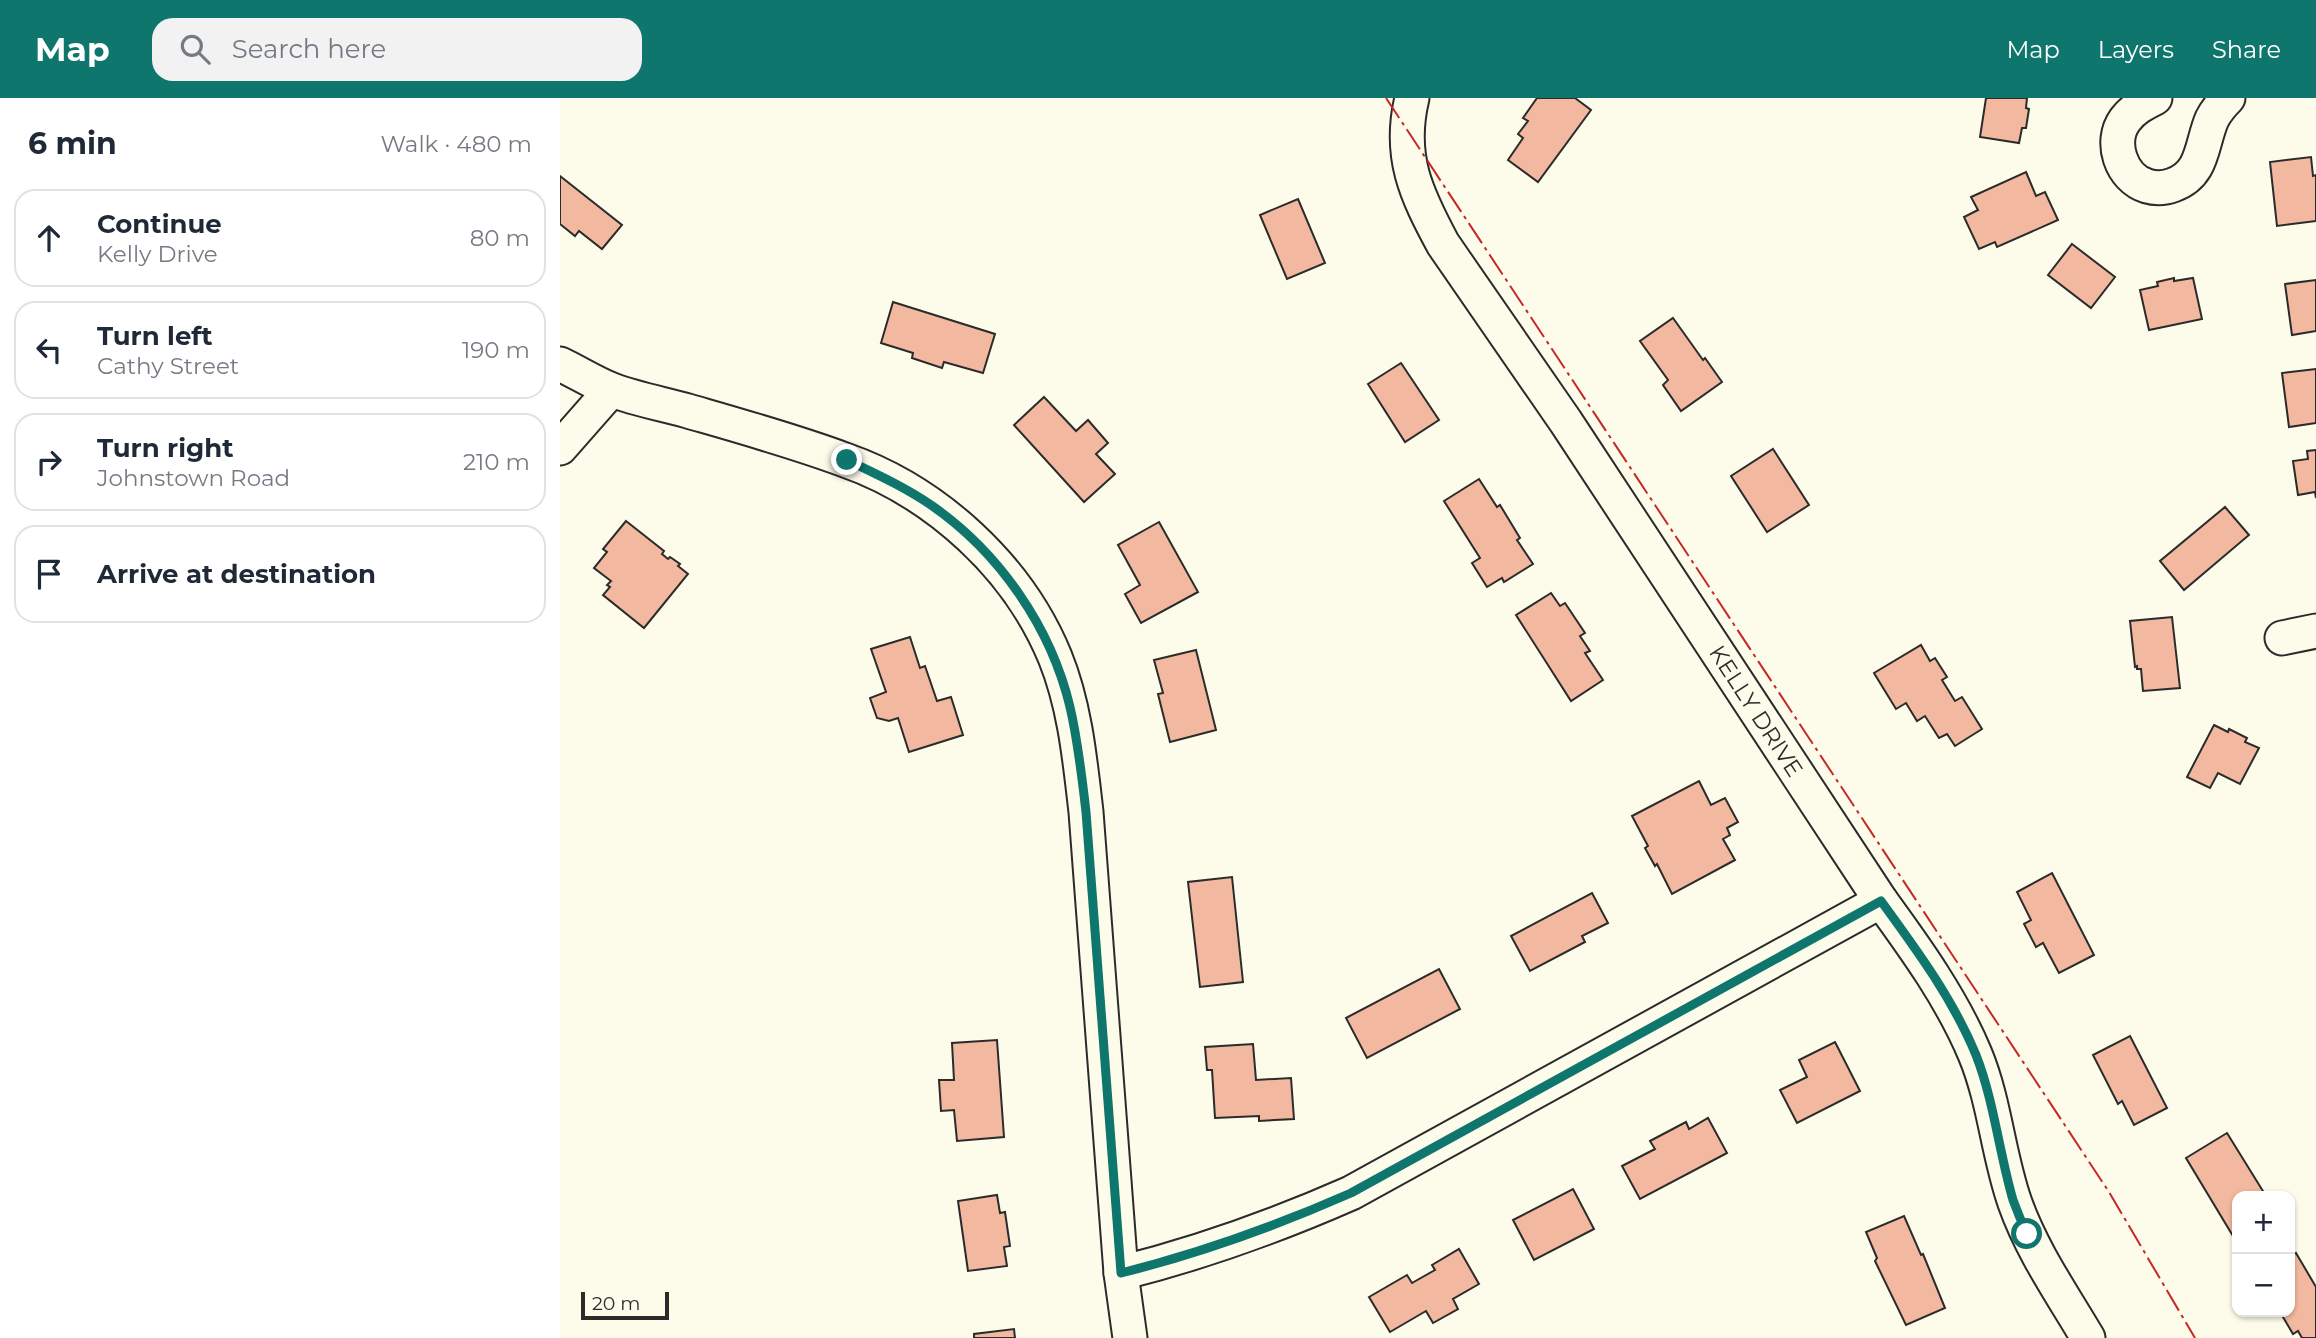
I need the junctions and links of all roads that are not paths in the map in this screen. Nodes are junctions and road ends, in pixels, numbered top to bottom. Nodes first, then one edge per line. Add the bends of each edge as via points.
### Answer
1 (1412, 98) edge
2 (2155, 98) edge
3 (2228, 98) edge
4 (560, 363) edge
5 (611, 390) junction
6 (560, 448) edge
7 (2316, 631) edge
8 (2282, 638) dead end
9 (1881, 901) junction
10 (1121, 1273) junction
11 (1130, 1338) edge
12 (2088, 1338) edge

1 - 9 street, KELLY DRIVE via 1406,137 1411,177 1443,244 1574,433
2 - 3 street via 2123,122 2117,141 2120,159 2130,175 2146,186 2164,188 2195,170 2211,120
4 - 5 street
5 - 6 street
5 - 10 street via 847,460 890,480 932,505 970,537 1004,573 1032,613 1055,657 1079,758
7 - 8 street
9 - 10 street via 1351,1193 1285,1222
9 - 12 street, KELLY DRIVE via 1923,959 1976,1055 2027,1234
10 - 11 street

